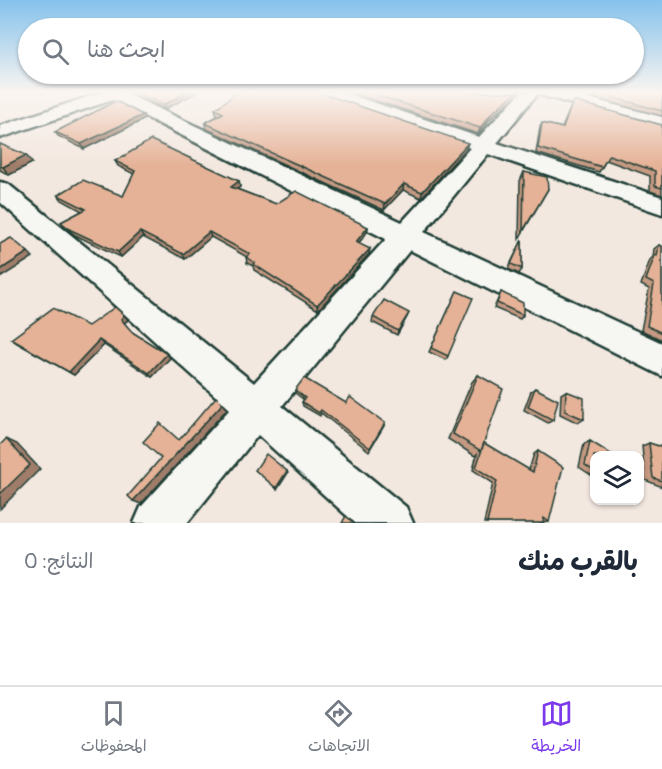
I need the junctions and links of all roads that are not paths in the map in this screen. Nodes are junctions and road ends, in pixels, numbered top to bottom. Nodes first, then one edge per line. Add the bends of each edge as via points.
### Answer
1 (47, 116) edge
2 (164, 116) edge
3 (396, 116) edge
4 (508, 116) edge
5 (637, 116) edge
6 (662, 123) edge
7 (0, 132) edge
8 (482, 146) junction
9 (0, 189) edge
10 (662, 206) edge
11 (406, 237) junction
12 (662, 360) edge
13 (256, 411) junction
14 (157, 523) edge
15 (390, 523) edge

1 - 7 street
2 - 11 street
3 - 8 street
4 - 8 street
5 - 6 street
8 - 10 street
8 - 11 street
9 - 13 street
11 - 12 street
11 - 13 street
13 - 14 street
13 - 15 street

